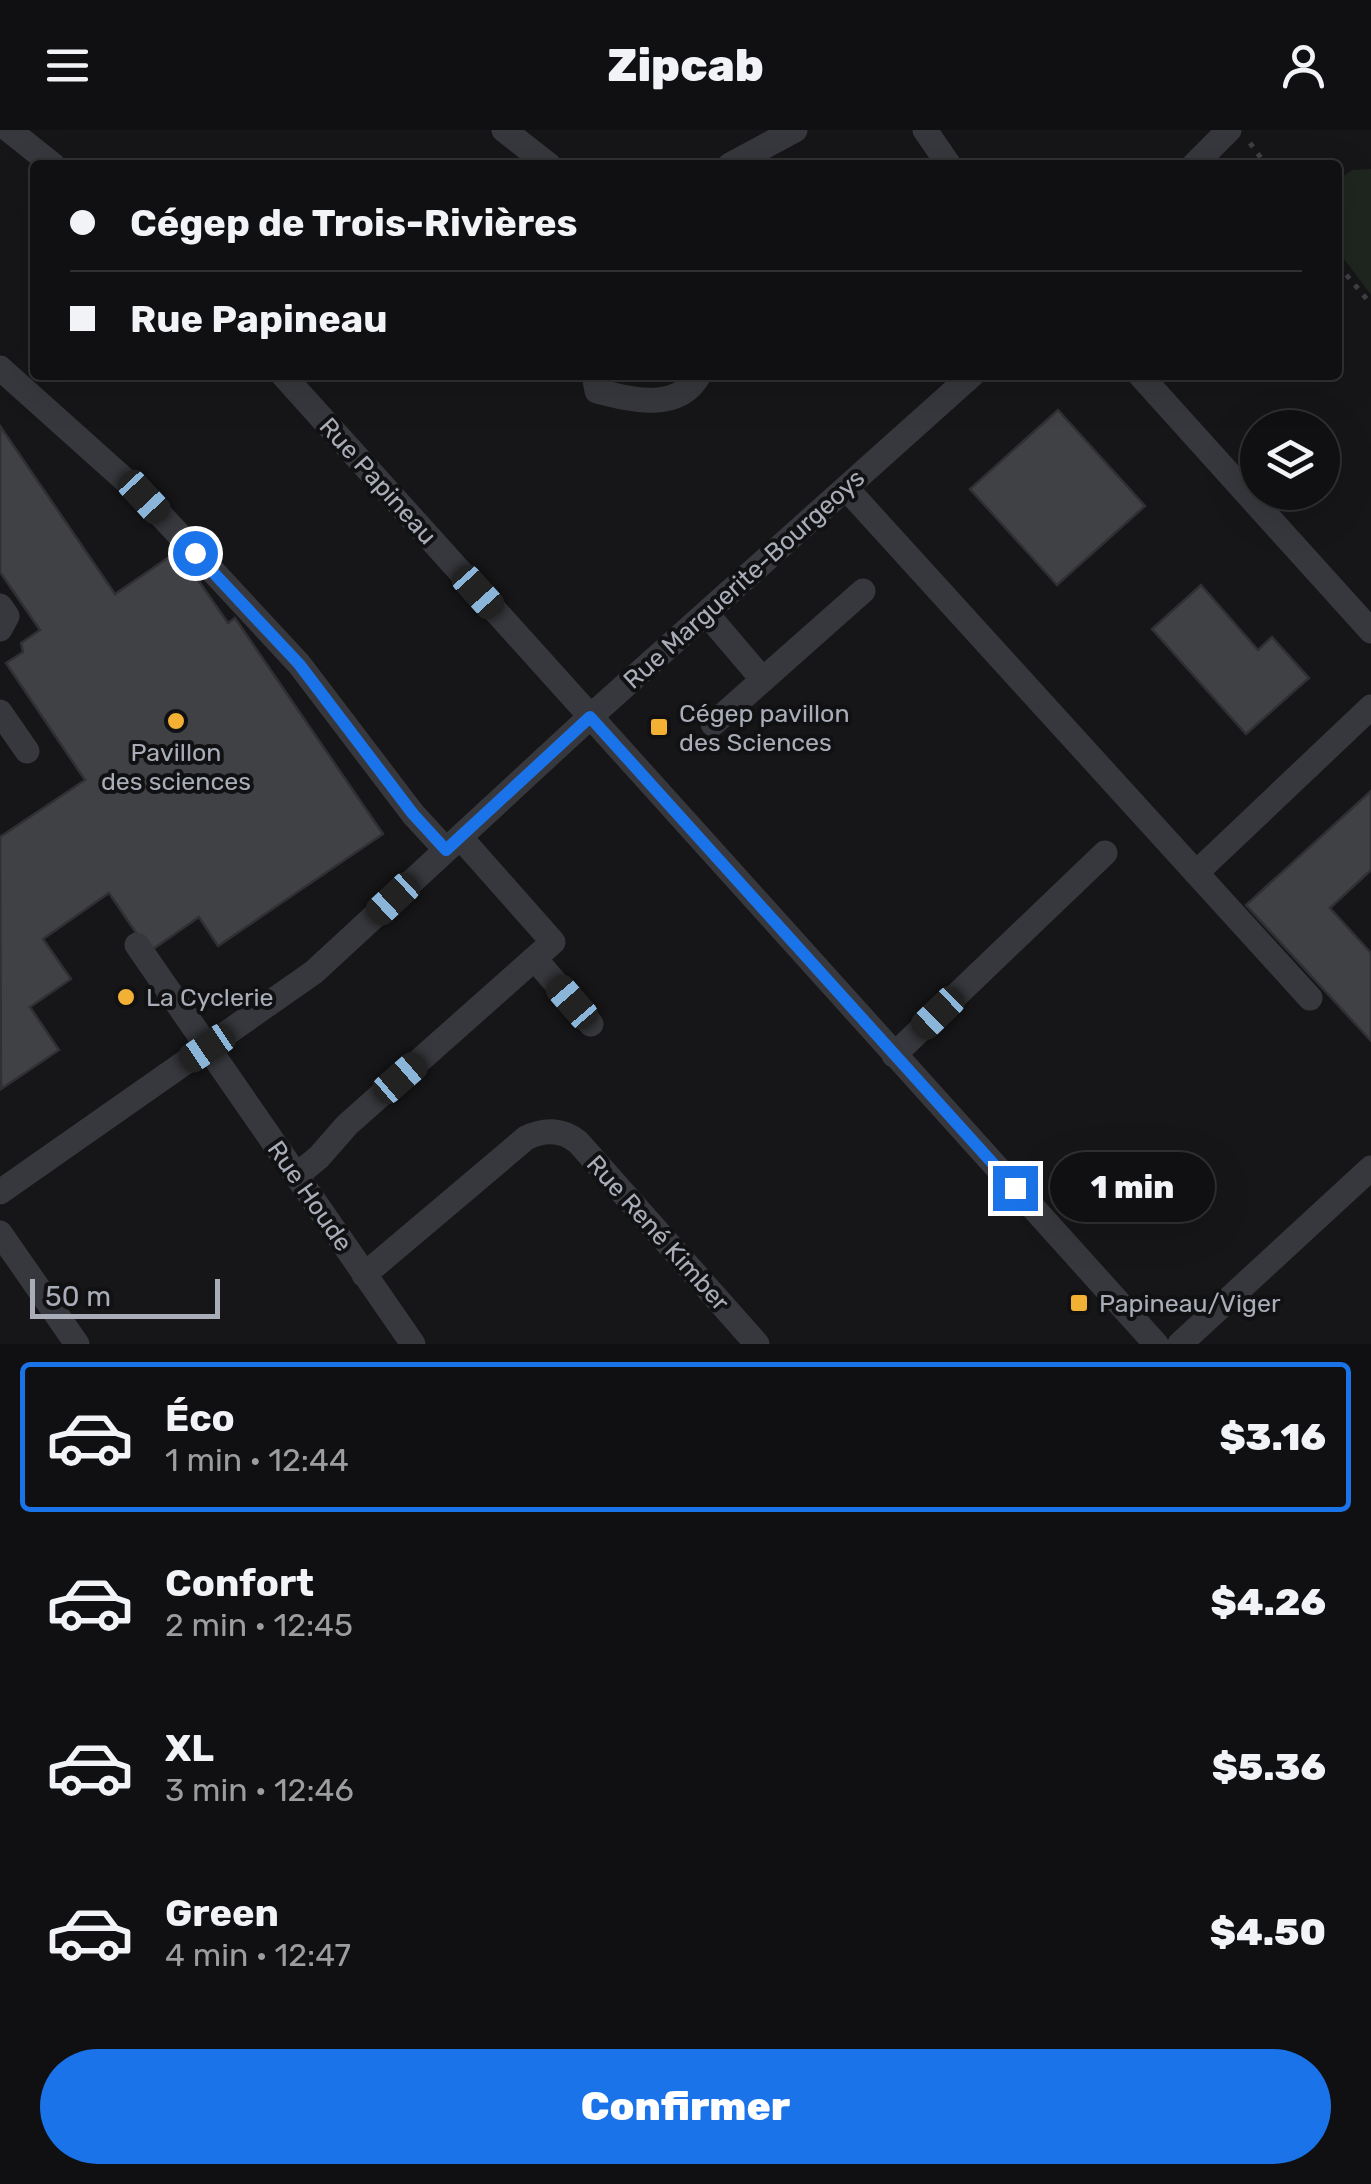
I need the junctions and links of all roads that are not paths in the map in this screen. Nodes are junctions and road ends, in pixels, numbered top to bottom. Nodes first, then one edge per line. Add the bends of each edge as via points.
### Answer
1 (9, 130) edge
2 (504, 130) edge
3 (795, 130) edge
4 (925, 130) edge
5 (1240, 136) edge
6 (47, 160) edge
7 (543, 160) edge
8 (739, 160) edge
9 (946, 160) edge
10 (1202, 160) edge
11 (0, 368) edge
12 (287, 380) edge
13 (595, 380) edge
14 (696, 380) edge
15 (966, 380) edge
16 (1145, 380) edge
17 (846, 488) junction
18 (863, 590) dead end
19 (0, 606) edge
20 (706, 613) junction
21 (0, 628) edge
22 (1371, 631) edge
23 (763, 680) junction
24 (1371, 707) edge
25 (0, 712) edge
26 (590, 717) junction
27 (713, 724) dead end
28 (27, 751) dead end
29 (453, 844) junction
30 (1105, 853) dead end
31 (1196, 873) junction
32 (137, 945) dead end
33 (535, 959) junction
34 (1310, 998) dead end
35 (591, 1024) dead end
36 (207, 1048) junction
37 (894, 1055) junction
38 (1371, 1168) edge
39 (296, 1176) junction
40 (0, 1192) edge
41 (0, 1233) edge
42 (364, 1275) junction
43 (76, 1344) edge
44 (413, 1344) edge
45 (757, 1344) edge
46 (1156, 1344) edge
47 (1180, 1344) edge

1 - 6 street
2 - 7 street
3 - 8 street
4 - 9 street
5 - 10 street
11 - 29 street via 144,497 299,664 413,814
12 - 26 street, Rue Papineau
13 - 14 street via 598,391 657,401
15 - 17 street, Rue Marguerite-Bourgeoys
16 - 22 street
17 - 20 street, Rue Marguerite-Bourgeoys
17 - 31 street
18 - 23 street
19 - 21 street via 6,616
20 - 23 street
20 - 26 street, Rue Marguerite-Bourgeoys
23 - 27 street
24 - 31 street
25 - 28 street
26 - 29 street, Rue Marguerite-Bourgeoys
26 - 37 street, Rue Papineau
29 - 33 street via 553,942
29 - 36 street, Rue Marguerite-Bourgeoys via 314,972
30 - 37 street
31 - 34 street
32 - 36 street, Rue Houde
33 - 35 street
33 - 39 street
36 - 39 street, Rue Houde
36 - 40 street, Rue Marguerite-Bourgeoys
37 - 46 street, Rue Papineau
38 - 47 street
39 - 42 street, Rue Houde
41 - 43 street
42 - 44 street, Rue Houde
42 - 45 street, Rue René Kimber via 526,1138 561,1132 578,1142

